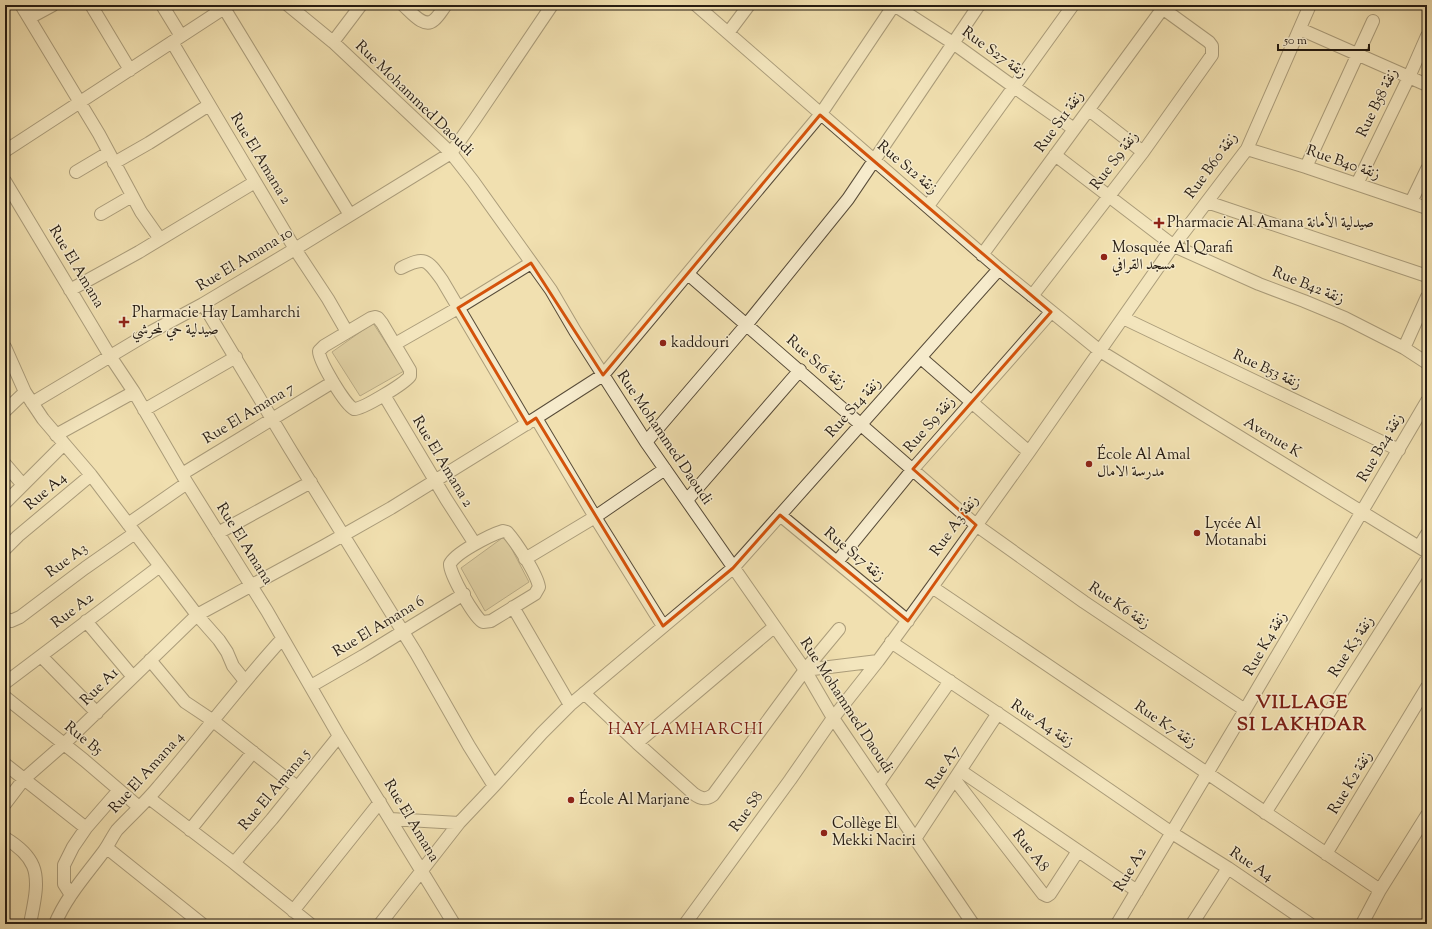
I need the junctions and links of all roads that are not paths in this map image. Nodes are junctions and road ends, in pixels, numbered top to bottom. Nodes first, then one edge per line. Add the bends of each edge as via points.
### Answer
1 (21, 5) edge
2 (53, 5) edge
3 (91, 5) edge
4 (162, 5) edge
5 (288, 5) edge
6 (361, 5) edge
7 (403, 5) edge
8 (446, 5) edge
9 (552, 5) edge
10 (696, 5) edge
11 (749, 5) edge
12 (894, 5) edge
13 (979, 5) edge
14 (1073, 5) edge
15 (227, 7) edge
16 (1160, 7) edge
17 (1305, 7) edge
18 (29, 18) junction
19 (1373, 21) dead end
20 (1300, 29) junction
21 (728, 33) junction
22 (1427, 36) edge
23 (176, 39) junction
24 (332, 42) junction
25 (953, 43) junction
26 (1358, 55) junction
27 (130, 70) junction
28 (1409, 77) junction
29 (1427, 85) edge
30 (1014, 87) junction
31 (80, 103) junction
32 (209, 105) junction
33 (1089, 110) junction
34 (820, 114) junction
35 (1074, 128) junction
36 (1247, 149) junction
37 (5, 150) edge
38 (1143, 152) junction
39 (451, 153) junction
40 (1056, 155) junction
41 (111, 158) junction
42 (874, 161) junction
43 (1306, 167) junction
44 (1427, 169) edge
45 (76, 172) dead end
46 (5, 181) edge
47 (255, 182) junction
48 (1357, 184) junction
49 (132, 196) junction
50 (1108, 196) junction
51 (1207, 202) junction
52 (1411, 202) junction
53 (928, 206) junction
54 (1427, 208) edge
55 (101, 214) dead end
56 (350, 215) junction
57 (160, 239) junction
58 (1174, 246) junction
59 (295, 249) junction
60 (982, 255) junction
61 (531, 263) junction
62 (401, 268) dead end
63 (999, 269) junction
64 (688, 274) junction
65 (1427, 276) edge
66 (70, 290) junction
67 (1032, 296) junction
68 (1427, 297) edge
69 (203, 304) junction
70 (458, 308) junction
71 (1051, 312) junction
72 (1123, 318) junction
73 (747, 324) junction
74 (347, 332) junction
75 (395, 344) junction
76 (5, 347) edge
77 (1404, 348) junction
78 (1100, 351) junction
79 (110, 356) junction
80 (236, 357) junction
81 (921, 358) junction
82 (1427, 363) edge
83 (800, 370) junction
84 (10, 374) edge
85 (603, 375) junction
86 (333, 382) junction
87 (25, 392) junction
88 (134, 392) junction
89 (384, 395) junction
90 (1427, 401) edge
91 (972, 402) junction
92 (32, 403) junction
93 (144, 410) junction
94 (5, 411) edge
95 (272, 418) junction
96 (531, 421) junction
97 (861, 424) junction
98 (56, 435) junction
99 (646, 442) junction
100 (64, 444) junction
101 (1398, 450) junction
102 (1029, 452) junction
103 (5, 464) edge
104 (913, 469) junction
105 (664, 470) junction
106 (91, 475) junction
107 (185, 478) junction
108 (434, 480) junction
109 (311, 482) junction
110 (23, 485) junction
111 (687, 500) junction
112 (5, 503) edge
113 (1362, 512) junction
114 (780, 515) junction
115 (595, 516) junction
116 (976, 525) junction
117 (132, 529) junction
118 (218, 533) junction
119 (1427, 534) edge
120 (343, 535) junction
121 (475, 544) junction
122 (5, 549) edge
123 (1423, 549) edge
124 (525, 559) junction
125 (1427, 559) edge
126 (837, 562) junction
127 (160, 566) junction
128 (733, 568) junction
129 (251, 586) junction
130 (932, 587) junction
131 (464, 594) junction
132 (513, 607) junction
133 (197, 615) junction
134 (5, 618) edge
135 (86, 621) junction
136 (908, 621) junction
137 (663, 626) junction
138 (774, 627) junction
139 (839, 628) dead end
140 (403, 632) junction
141 (282, 639) junction
142 (892, 642) junction
143 (41, 656) junction
144 (150, 660) junction
145 (878, 661) junction
146 (805, 670) junction
147 (133, 677) junction
148 (245, 681) junction
149 (950, 681) junction
150 (5, 683) edge
151 (311, 686) junction
152 (1427, 687) edge
153 (584, 693) junction
154 (5, 697) edge
155 (570, 705) junction
156 (1246, 710) junction
157 (97, 713) junction
158 (998, 713) junction
159 (833, 718) junction
160 (212, 720) junction
161 (340, 736) junction
162 (637, 743) junction
163 (64, 744) junction
164 (253, 752) junction
165 (5, 764) edge
166 (1207, 774) junction
167 (958, 775) junction
168 (24, 779) junction
169 (878, 784) junction
170 (494, 786) junction
171 (297, 787) junction
172 (119, 790) junction
173 (149, 798) junction
174 (380, 802) junction
175 (5, 804) edge
176 (139, 807) junction
177 (1265, 813) junction
178 (1427, 815) edge
179 (390, 819) junction
180 (459, 823) junction
181 (86, 828) junction
182 (190, 830) junction
183 (1172, 833) junction
184 (5, 838) edge
185 (915, 839) junction
186 (107, 848) junction
187 (1078, 851) junction
188 (1326, 854) junction
189 (234, 863) junction
190 (1228, 868) junction
191 (422, 870) junction
192 (1380, 890) junction
193 (1136, 891) junction
194 (71, 895) junction
195 (293, 911) junction
196 (30, 924) edge
197 (55, 924) edge
198 (202, 924) edge
199 (310, 924) edge
200 (380, 924) edge
201 (454, 924) edge
202 (685, 924) edge
203 (973, 924) edge
204 (1117, 924) edge
205 (1192, 924) edge
206 (1310, 924) edge
207 (1362, 924) edge

1 - 18 street
2 - 18 street
3 - 27 street
4 - 23 street, Rue El Amana 2
5 - 24 street, Rue Mohammed Daoudi
6 - 24 street
7 - 8 street via 425,23 434,20
9 - 39 street
10 - 21 street, Rue S12 زنقة
11 - 21 street
12 - 25 street, Rue S27 زنقة
12 - 34 street, Rue A1
13 - 25 street
14 - 30 street
15 - 23 street
15 - 56 street
16 - 33 street, Rue S11 زنقة
16 - 38 street, Rue S9 زنقة via 1210,42 1212,54
17 - 20 street, Rue B60 زنقة
18 - 31 street
19 - 26 street
20 - 26 street
20 - 36 street, Rue B60 زنقة
21 - 34 street, Rue S12 زنقة
22 - 28 street, Rue B58 زنقة
23 - 27 street
23 - 32 street, Rue El Amana 2
24 - 39 street, Rue Mohammed Daoudi
25 - 30 street, Rue S27 زنقة
25 - 42 street
26 - 28 street
26 - 43 street
27 - 31 street
28 - 29 street
28 - 48 street, Rue B58 زنقة
30 - 35 street, Rue S27 زنقة
30 - 53 street
31 - 37 street
31 - 41 street
32 - 41 street via 155,139
32 - 47 street, Rue El Amana 2
33 - 35 street, Rue S11 زنقة
33 - 38 street
34 - 42 street, Rue S12 زنقة
34 - 64 street, Rue A1
35 - 40 street, Rue S11 زنقة
36 - 43 street, Rue B40 زنقة
36 - 51 street, Rue B60 زنقة
38 - 50 street, Rue S9 زنقة
39 - 56 street, Rue El Amana 10
39 - 61 street, Rue Mohammed Daoudi
40 - 50 street, Rue B42 زنقة
40 - 60 street, Rue S11 زنقة
41 - 45 street
41 - 49 street
42 - 53 street, Rue S12 زنقة
42 - 73 street via 843,205
43 - 48 street, Rue B40 زنقة
44 - 52 street
46 - 66 street, Rue El Amana
47 - 57 street
47 - 59 street, Rue El Amana 2
48 - 52 street, Rue B40 زنقة
49 - 55 street
49 - 57 street
50 - 58 street, Rue B42 زنقة
50 - 67 street, Rue S9 زنقة
51 - 58 street, Rue B60 زنقة
51 - 65 street
52 - 54 street, Rue B40 زنقة
53 - 60 street, Rue S12 زنقة
56 - 59 street, Rue El Amana 10
57 - 66 street
58 - 72 street, Rue B60 زنقة
58 - 77 street, Rue B42 زنقة via 1258,284 1345,318
59 - 69 street, Rue El Amana 10
59 - 74 street, Rue El Amana 2
60 - 63 street, Rue S12 زنقة
61 - 70 street
61 - 85 street, Rue Mohammed Daoudi via 551,290
62 - 70 street via 420,260 427,262 442,280
63 - 67 street, Rue S12 زنقة
63 - 81 street, Rue S14 زنقة
64 - 73 street, Rue S16 زنقة
64 - 85 street, Rue A1
66 - 79 street, Rue El Amana
67 - 71 street, Rue S12 زنقة
68 - 77 street
69 - 79 street, Rue El Amana 10
69 - 80 street
70 - 75 street
70 - 96 street
71 - 78 street, Rue S12 زنقة
71 - 91 street, Rue S9 زنقة
72 - 78 street, Rue B60 زنقة
72 - 101 street, Rue B53 زنقة
73 - 83 street, Rue S16 زنقة
73 - 99 street
74 - 75 street via 375,317 382,323
74 - 86 street via 319,351 320,359
75 - 89 street via 410,370 410,376
76 - 84 street
77 - 82 street, Rue B42 زنقة
78 - 102 street, Rue A3 زنقة
78 - 113 street, Avenue K
79 - 88 street, Rue El Amana
79 - 92 street, Rue El Amana 10
80 - 93 street
80 - 95 street
81 - 91 street
81 - 97 street, Rue S14 زنقة
83 - 97 street, Rue S16 زنقة
83 - 111 street
84 - 87 street
85 - 96 street, Rue A1
85 - 99 street, Rue Mohammed Daoudi
86 - 89 street via 349,406 354,409 361,408
86 - 95 street, Rue El Amana 7
87 - 92 street
87 - 94 street
88 - 93 street, Rue El Amana
88 - 98 street
89 - 108 street, Rue El Amana 2
90 - 101 street, Rue B24 زنقة
91 - 102 street
91 - 104 street, Rue S9 زنقة
92 - 98 street
93 - 107 street, Rue El Amana
95 - 107 street, Rue El Amana 7
95 - 109 street
96 - 108 street, Rue A1
96 - 115 street
97 - 104 street, Rue S16 زنقة
97 - 114 street, Rue S14 زنقة
98 - 100 street
99 - 105 street, Rue Mohammed Daoudi
100 - 106 street
100 - 110 street
101 - 113 street, Rue B24 زنقة
102 - 116 street, Rue A3 زنقة
103 - 110 street
104 - 116 street, Rue S16 زنقة
104 - 126 street, Rue S9 زنقة
105 - 111 street, Rue Mohammed Daoudi
105 - 115 street
106 - 117 street
106 - 122 street, Rue A4
107 - 117 street, Rue El Amana 7
107 - 118 street, Rue El Amana
108 - 120 street, Rue A1
108 - 121 street, Rue El Amana 2
109 - 118 street
109 - 120 street
110 - 112 street
111 - 128 street, Rue Mohammed Daoudi
113 - 123 street, Avenue K
113 - 156 street, Rue K4 زنقة
114 - 126 street, Rue S17 زنقة
114 - 128 street, Rue S14 زنقة
115 - 124 street
115 - 137 street
116 - 130 street, Rue A3 زنقة
116 - 156 street, Rue K6 زنقة via 1084,602
117 - 127 street
117 - 134 street, Rue A3 via 20,617 11,621
118 - 129 street, Rue El Amana
119 - 123 street
120 - 129 street, Rue A1
120 - 140 street
121 - 124 street via 502,531 507,532
121 - 131 street via 454,558 450,564 451,571
124 - 132 street via 539,587 535,594
125 - 177 street, Rue K3 زنقة
126 - 136 street, Rue S17 زنقة
127 - 133 street
127 - 135 street, Rue A2
128 - 137 street, Rue S14 زنقة
128 - 138 street, Rue Mohammed Daoudi
129 - 133 street, Rue A1
129 - 141 street, Rue El Amana
130 - 136 street, Rue A3 زنقة
130 - 166 street, Rue K7 زنقة
131 - 132 street via 483,622 490,621
131 - 140 street, Rue El Amana 6
132 - 155 street
133 - 144 street, Rue A1
133 - 148 street via 227,652 233,666
135 - 143 street, Rue A2
135 - 147 street
136 - 142 street, Rue A3 زنقة
137 - 153 street, Rue S14 زنقة
138 - 146 street, Rue Mohammed Daoudi
138 - 162 street
139 - 146 street
140 - 151 street, Rue El Amana 6
140 - 170 street
141 - 148 street, Rue El Amana 4
141 - 151 street, Rue El Amana
142 - 145 street, Rue A3 زنقة
142 - 149 street, Rue A4 زنقة
143 - 150 street, Rue A2
143 - 157 street
144 - 147 street, Rue A1
144 - 160 street via 185,702
145 - 146 street
145 - 159 street, Rue A3 زنقة
146 - 159 street, Rue Mohammed Daoudi
146 - 162 street via 709,798 701,798 694,794
147 - 157 street, Rue A1
148 - 160 street, Rue El Amana 4
149 - 158 street, Rue A4 زنقة
149 - 169 street
151 - 161 street, Rue El Amana
152 - 188 street, Rue K2 زنقة
153 - 155 street, Rue S14 زنقة
153 - 162 street
154 - 163 street, Rue B5
155 - 170 street, Rue S14 زنقة
156 - 166 street, Rue K4 زنقة
157 - 163 street, Rue A1
158 - 167 street, Rue A7
158 - 183 street, Rue A4 زنقة
159 - 169 street, Rue Mohammed Daoudi
159 - 202 street, Rue S8
160 - 164 street
160 - 173 street, Rue El Amana 4
161 - 171 street, Rue El Amana 5
161 - 174 street, Rue El Amana
163 - 168 street, Rue A1
163 - 172 street, Rue B5
164 - 171 street
164 - 182 street
165 - 168 street
166 - 177 street, Rue K7 زنقة
166 - 183 street, Rue K4 زنقة
167 - 185 street, Rue A7
167 - 187 street, Rue A8
167 - 187 street, Rue A8 via 1042,894 1050,894
168 - 175 street, Rue A1
168 - 181 street
169 - 185 street, Rue Mohammed Daoudi
170 - 180 street, Rue S14 زنقة
171 - 189 street, Rue El Amana 5
172 - 176 street, Rue B5
172 - 181 street
173 - 176 street, Rue El Amana 4
173 - 182 street
174 - 179 street, Rue El Amana
174 - 195 street
176 - 186 street, Rue El Amana 4 via 118,830
177 - 188 street, Rue K7 زنقة
178 - 192 street
179 - 180 street
179 - 191 street, Rue El Amana
180 - 191 street, Rue S14 زنقة
181 - 194 street via 64,865 64,884
182 - 189 street
183 - 190 street, Rue A4
183 - 193 street, Rue A2
184 - 196 street via 20,849 33,866 36,880
185 - 203 street, Rue Mohammed Daoudi
186 - 194 street, Rue El Amana 4
186 - 198 street
187 - 193 street, Rue A8
188 - 192 street, Rue K7 زنقة
189 - 195 street
190 - 205 street
190 - 206 street, Rue A4
191 - 200 street, Rue S14 زنقة
191 - 201 street, Rue El Amana
192 - 207 street
193 - 204 street, Rue A2
194 - 197 street, Rue El Amana 4
195 - 199 street

